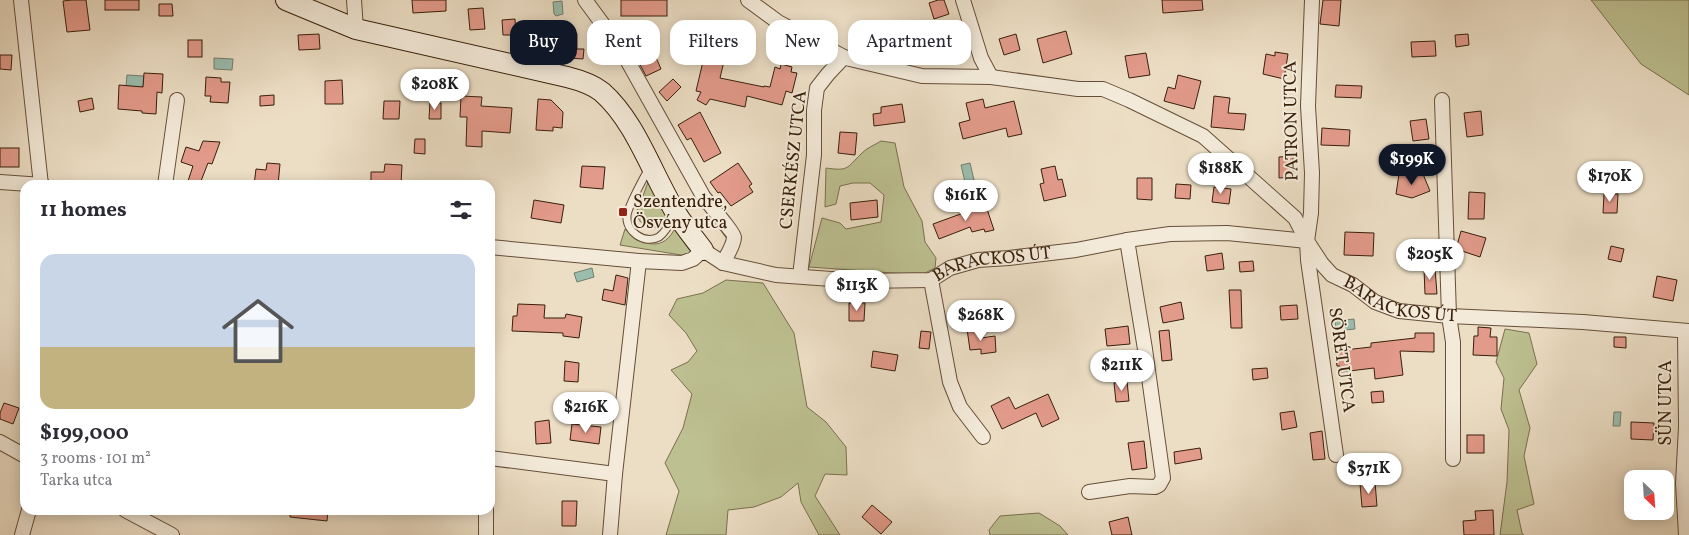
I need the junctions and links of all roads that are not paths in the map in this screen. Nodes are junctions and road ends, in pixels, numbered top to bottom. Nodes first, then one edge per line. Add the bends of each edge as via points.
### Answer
1 (21, 0) edge
2 (286, 0) edge
3 (354, 0) edge
4 (584, 0) edge
5 (748, 0) edge
6 (963, 0) edge
7 (1312, 0) edge
8 (356, 29) junction
9 (844, 57) junction
10 (991, 77) junction
11 (177, 100) dead end
12 (1442, 100) dead end
13 (650, 165) junction
14 (41, 180) edge
15 (166, 180) edge
16 (0, 182) edge
17 (20, 183) edge
18 (676, 213) junction
19 (1128, 240) junction
20 (1307, 241) junction
21 (495, 247) edge
22 (703, 250) junction
23 (639, 261) junction
24 (723, 263) junction
25 (800, 276) junction
26 (931, 280) junction
27 (1449, 316) junction
28 (1687, 331) edge
29 (983, 437) dead end
30 (0, 442) edge
31 (20, 453) edge
32 (1336, 455) dead end
33 (495, 459) edge
34 (1453, 459) dead end
35 (615, 474) junction
36 (1089, 492) dead end
37 (27, 515) edge
38 (134, 515) edge
39 (486, 515) edge
40 (22, 535) edge
41 (172, 535) edge
42 (486, 535) edge
43 (610, 535) edge
44 (1686, 535) edge

1 - 14 street
2 - 8 street, BARACKOS ÚT
3 - 8 street
4 - 24 street via 622,49 703,196 734,233
5 - 9 street via 778,22
6 - 10 street via 980,58
7 - 20 street, PATRON UTCA via 1308,106 1312,213
8 - 13 street, BARACKOS ÚT via 586,82 614,104
9 - 10 street via 922,76
9 - 25 street, CSERKÉSZ UTCA via 817,88 814,156
10 - 20 street via 1078,89 1102,89 1203,136 1295,218
11 - 15 street
12 - 27 street
13 - 18 street, BARACKOS ÚT
13 - 18 lane via 627,214 632,232 641,238 660,236
16 - 17 street
18 - 22 street, BARACKOS ÚT
19 - 20 street, BARACKOS ÚT via 1170,234 1228,233
19 - 26 street, BARACKOS ÚT via 1076,250 978,260 950,268
19 - 36 street via 1163,478 1155,487 1130,486
20 - 27 street, BARACKOS ÚT via 1332,275 1353,285 1375,302 1399,311
20 - 32 street, SÖRÉT UTCA
21 - 23 street
22 - 23 street via 694,259 682,263
22 - 24 street, BARACKOS ÚT
23 - 35 street
24 - 25 street, BARACKOS ÚT via 776,275
25 - 26 street, BARACKOS ÚT via 859,281
26 - 29 street via 950,382 960,407
27 - 28 street, BARACKOS ÚT
27 - 34 street via 1453,342
28 - 44 street, SÜN UTCA via 1683,483
30 - 31 street
33 - 35 street
35 - 43 street
37 - 40 street
38 - 41 street
39 - 42 street

